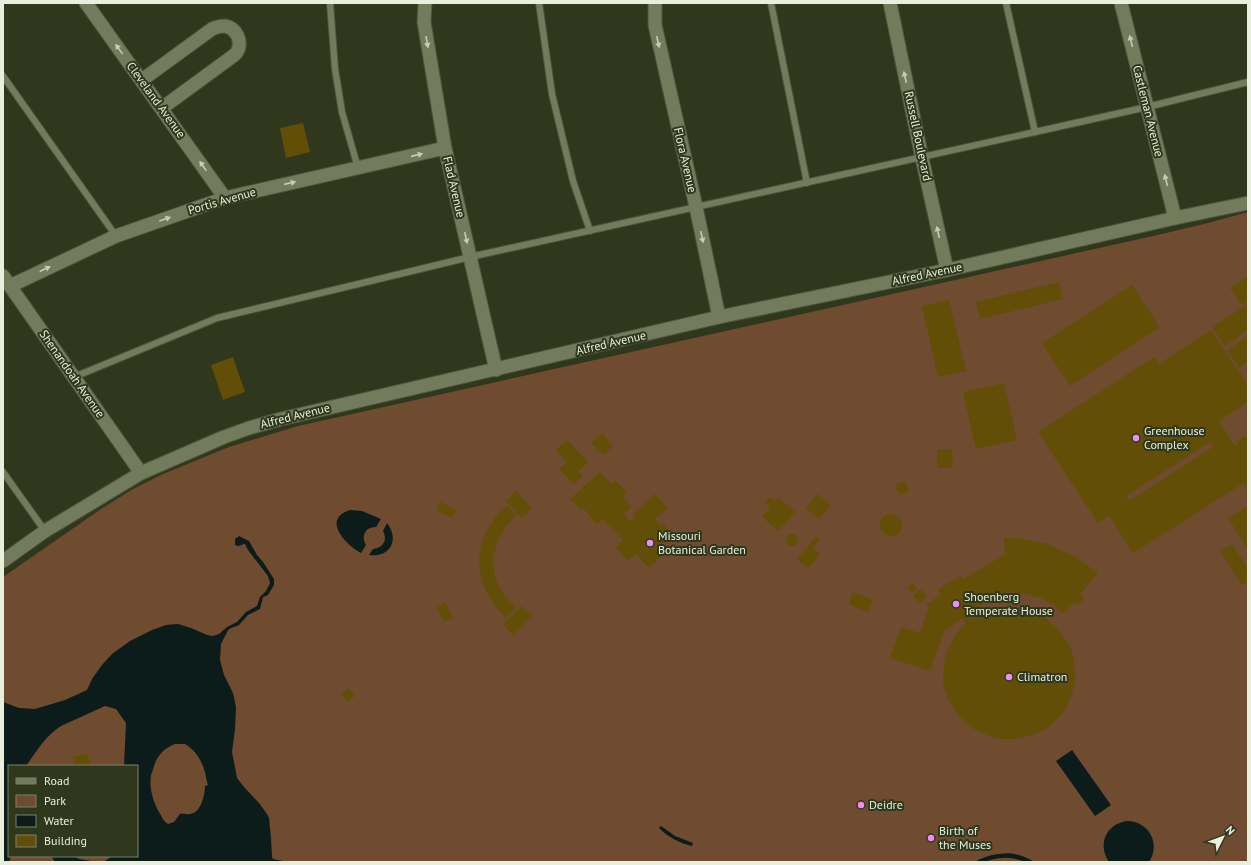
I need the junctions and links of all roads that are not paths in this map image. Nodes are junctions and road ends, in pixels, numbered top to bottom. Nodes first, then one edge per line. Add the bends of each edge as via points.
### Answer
1 (86, 3) edge
2 (330, 3) edge
3 (425, 3) edge
4 (539, 3) edge
5 (655, 3) edge
6 (771, 3) edge
7 (890, 3) edge
8 (1006, 3) edge
9 (1121, 3) edge
10 (3, 76) edge
11 (142, 80) junction
12 (1248, 82) edge
13 (1147, 107) junction
14 (162, 108) junction
15 (1035, 132) junction
16 (445, 148) junction
17 (922, 158) junction
18 (358, 168) junction
19 (807, 183) junction
20 (225, 198) junction
21 (1248, 203) edge
22 (696, 208) junction
23 (1176, 218) junction
24 (590, 231) junction
25 (116, 236) junction
26 (470, 257) junction
27 (946, 270) junction
28 (7, 281) edge
29 (719, 317) junction
30 (496, 370) junction
31 (74, 377) junction
32 (3, 472) edge
33 (141, 473) junction
34 (45, 531) junction
35 (3, 561) edge

11 -> 1 street, Cleveland Avenue
2 - 18 lane via 335,69 342,112
3 -> 16 street, Flad Avenue via 424,22
4 - 24 lane via 552,94 573,180
5 -> 22 street, Flora Avenue via 655,25
6 - 19 lane
17 -> 7 street, Russell Boulevard
8 - 15 lane
13 -> 9 street, Castleman Avenue
10 - 25 lane
11 - 14 street, Cleveland Avenue
11 - 14 street via 218,26 231,28 236,33 239,39 237,52
12 - 13 lane
13 - 15 lane
23 -> 13 street, Castleman Avenue
20 -> 14 street, Cleveland Avenue
15 - 17 lane
18 -> 16 street, Portis Avenue
16 -> 26 street, Flad Avenue
17 - 19 lane
27 -> 17 street, Russell Boulevard
20 -> 18 street, Portis Avenue
19 - 22 lane
25 -> 20 street, Portis Avenue
21 - 23 street, Alfred Avenue
22 - 24 lane
22 -> 29 street, Flora Avenue
23 - 27 street, Alfred Avenue
24 - 26 lane
28 -> 25 street, Portis Avenue
26 - 30 street, Flad Avenue
26 - 31 lane via 217,318
27 - 29 street, Alfred Avenue
28 - 31 street, Shenandoah Avenue
29 - 30 street, Alfred Avenue
30 - 33 street, Alfred Avenue via 249,428
31 - 33 street, Shenandoah Avenue
32 - 34 lane
33 - 34 street, Alfred Avenue
34 - 35 street, Alfred Avenue

